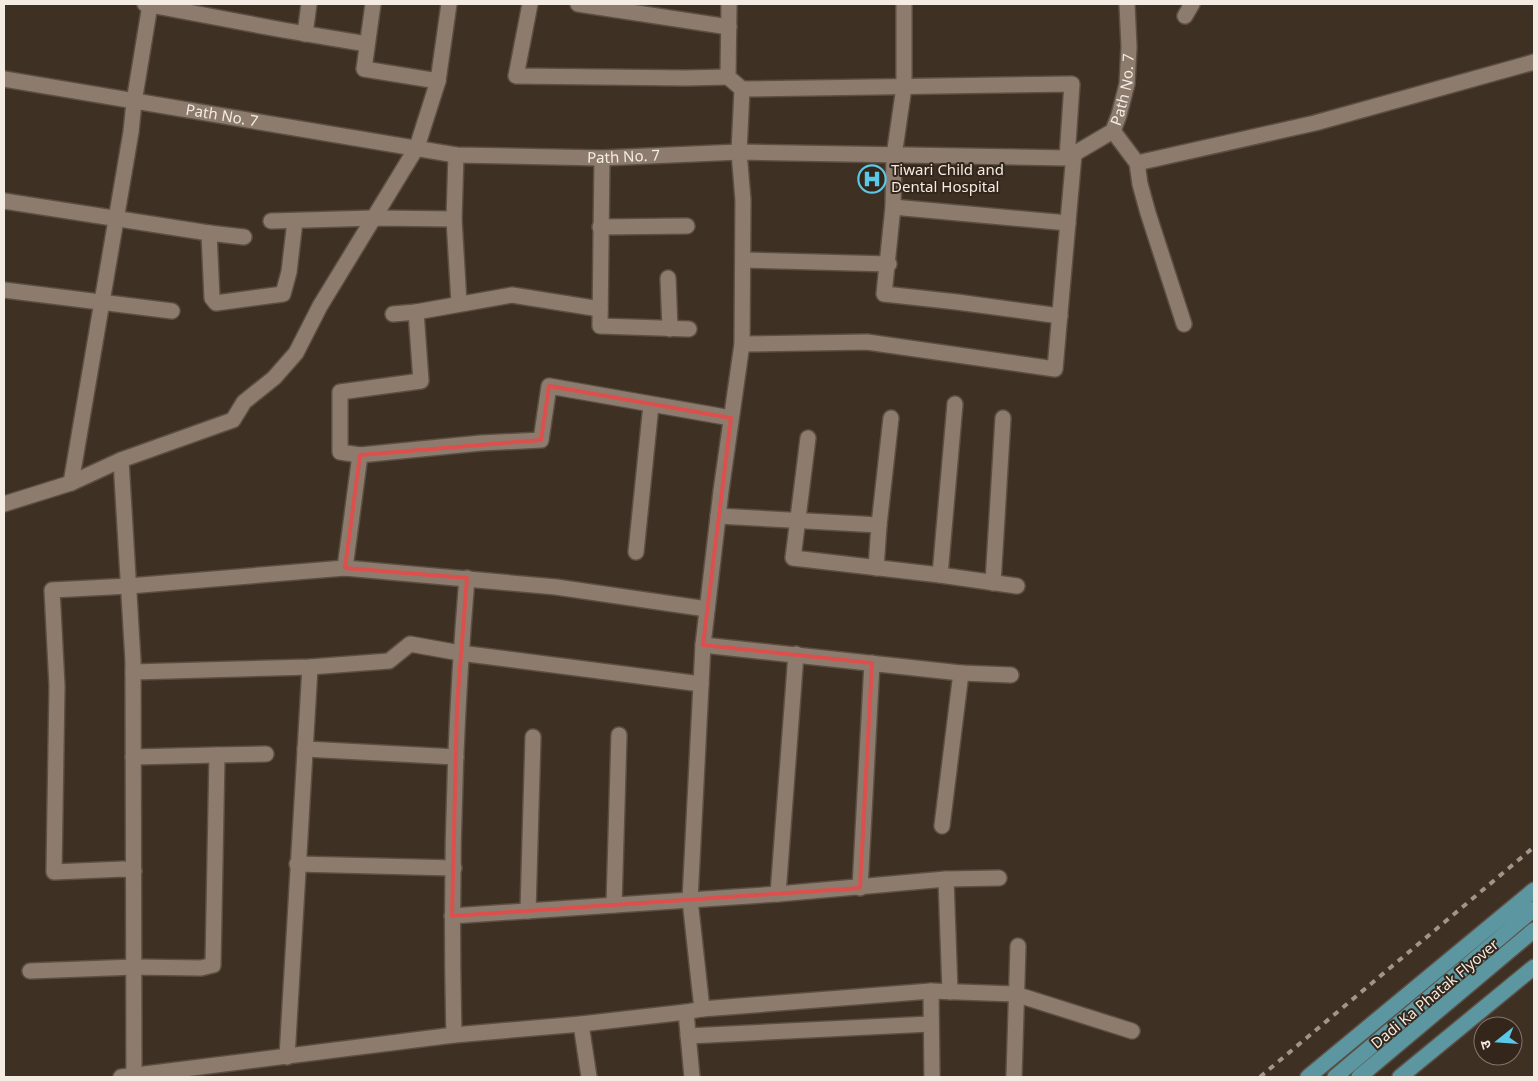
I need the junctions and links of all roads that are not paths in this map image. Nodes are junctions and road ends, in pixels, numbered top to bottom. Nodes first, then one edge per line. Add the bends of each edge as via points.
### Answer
1 (147, 4) edge
2 (309, 4) edge
3 (372, 4) edge
4 (449, 4) edge
5 (530, 4) edge
6 (578, 4) edge
7 (729, 4) edge
8 (904, 4) edge
9 (1127, 4) edge
10 (729, 27) junction
11 (305, 34) junction
12 (367, 44) junction
13 (1534, 62) edge
14 (728, 77) junction
15 (4, 79) edge
16 (438, 81) junction
17 (904, 87) junction
18 (742, 89) junction
19 (134, 102) junction
20 (1113, 130) junction
21 (417, 147) junction
22 (739, 152) junction
23 (456, 155) junction
24 (894, 156) junction
25 (1070, 156) junction
26 (602, 158) junction
27 (1137, 163) junction
28 (4, 201) edge
29 (893, 207) junction
30 (116, 218) junction
31 (375, 218) junction
32 (454, 219) junction
33 (271, 221) dead end
34 (295, 221) junction
35 (1068, 223) junction
36 (687, 226) dead end
37 (600, 228) junction
38 (209, 233) junction
39 (244, 237) dead end
40 (743, 260) junction
41 (888, 264) junction
42 (668, 278) dead end
43 (4, 290) edge
44 (101, 301) junction
45 (459, 303) junction
46 (600, 309) junction
47 (172, 311) dead end
48 (416, 312) junction
49 (393, 314) dead end
50 (1060, 316) junction
51 (1184, 324) dead end
52 (670, 329) junction
53 (689, 329) dead end
54 (742, 344) junction
55 (956, 404) dead end
56 (651, 405) junction
57 (731, 418) junction
58 (891, 418) dead end
59 (1003, 418) dead end
60 (808, 438) dead end
61 (360, 455) junction
62 (121, 460) junction
63 (71, 482) junction
64 (4, 504) edge
65 (718, 516) junction
66 (798, 520) junction
67 (879, 526) junction
68 (636, 552) dead end
69 (345, 568) junction
70 (876, 568) junction
71 (940, 575) junction
72 (467, 578) junction
73 (993, 583) junction
74 (130, 586) junction
75 (1017, 586) dead end
76 (707, 609) junction
77 (703, 645) junction
78 (460, 652) junction
79 (796, 654) junction
80 (872, 663) junction
81 (310, 667) junction
82 (133, 672) junction
83 (961, 673) junction
84 (1011, 675) dead end
85 (701, 684) junction
86 (619, 735) dead end
87 (533, 737) dead end
88 (304, 749) junction
89 (266, 754) dead end
90 (217, 755) junction
91 (134, 757) junction
92 (456, 757) junction
93 (942, 826) dead end
94 (297, 864) junction
95 (454, 868) junction
96 (134, 870) junction
97 (999, 878) dead end
98 (946, 879) junction
99 (860, 888) junction
100 (1534, 890) edge
101 (778, 894) junction
102 (690, 900) junction
103 (614, 905) junction
104 (1534, 910) edge
105 (528, 911) junction
106 (452, 916) junction
107 (1534, 930) edge
108 (1018, 946) dead end
109 (135, 967) junction
110 (1534, 967) edge
111 (30, 971) dead end
112 (931, 991) junction
113 (950, 992) junction
114 (1015, 994) junction
115 (702, 1009) junction
116 (686, 1012) junction
117 (581, 1024) junction
118 (930, 1024) junction
119 (1132, 1031) dead end
120 (454, 1036) junction
121 (688, 1036) junction
122 (287, 1057) junction
123 (130, 1077) edge
124 (589, 1077) edge
125 (692, 1077) edge
126 (932, 1077) edge
127 (1014, 1077) edge
128 (1308, 1077) edge
129 (1334, 1077) edge
130 (1359, 1077) edge
131 (1400, 1077) edge

1 - 11 street
1 - 19 street
2 - 11 street
3 - 12 street
4 - 16 street
5 - 14 street via 516,76
6 - 10 street
7 - 10 street
8 - 17 street
9 - 20 street, Path No. 7 via 1129,47 1126,84
10 - 14 street
11 - 12 street
12 - 16 street via 364,69
13 - 27 street via 1316,123
14 - 18 street
15 - 19 street, Path No. 7
16 - 21 street
17 - 18 street
17 - 24 street
17 - 25 street via 1072,84
18 - 22 street
19 - 21 street, Path No. 7
19 - 30 street
20 - 25 street, Path No. 7
20 - 27 street
21 - 23 street, Path No. 7
21 - 31 street
22 - 24 street, Path No. 7
22 - 26 street, Path No. 7
22 - 40 street via 744,200
23 - 26 street, Path No. 7
23 - 32 street
24 - 25 street, Path No. 7
24 - 29 street
25 - 35 street
26 - 37 street
27 - 51 street via 1148,213
28 - 30 street
29 - 35 street
29 - 41 street
30 - 38 street
30 - 44 street
31 - 32 street
31 - 34 street
31 - 62 street via 320,306 296,353 274,378 244,402 233,420
32 - 45 street
33 - 34 street
34 - 38 street via 289,272 280,295 214,302
35 - 50 street
36 - 37 street
37 - 46 street
38 - 39 street
40 - 41 street
40 - 54 street
41 - 50 street via 884,294
42 - 52 street
43 - 44 street
44 - 47 street
44 - 63 street
45 - 46 street via 512,295
45 - 48 street
46 - 52 street via 600,326
48 - 49 street
48 - 61 street via 421,381 340,392 340,452
50 - 54 street via 1055,370 867,342
52 - 53 street
54 - 57 street
55 - 71 street
56 - 57 street
56 - 61 street via 549,386 541,440 481,442
56 - 68 street
57 - 65 street
58 - 67 street
59 - 73 street
60 - 66 street
61 - 69 street
62 - 63 street
62 - 74 street
63 - 64 street
65 - 66 street
65 - 76 street
66 - 67 street
66 - 70 street via 794,558
67 - 70 street
69 - 72 street
69 - 74 street
70 - 71 street
71 - 73 street
72 - 76 street
72 - 78 street
73 - 75 street
74 - 82 street
74 - 96 street via 52,590 57,686 54,872
76 - 77 street
77 - 79 street
77 - 85 street
78 - 81 street via 410,644 389,661
78 - 85 street
78 - 92 street
79 - 80 street
79 - 101 street
80 - 83 street
80 - 99 street
81 - 82 street
81 - 88 street
82 - 91 street
83 - 84 street
83 - 93 street
85 - 102 street
86 - 103 street
87 - 105 street
88 - 92 street
88 - 94 street
89 - 90 street
90 - 91 street
90 - 109 street via 213,965 201,968
91 - 96 street
92 - 95 street
94 - 95 street
94 - 122 street
95 - 106 street
96 - 109 street
97 - 98 street
98 - 99 street
98 - 113 street
99 - 101 street
100 - 128 main road
101 - 102 street
102 - 103 street
102 - 115 street
103 - 105 street
104 - 129 main road, Dadi Ka Phatak Flyover
105 - 106 street
106 - 120 street
107 - 130 main road, Dadi Ka Phatak Flyover
108 - 114 street
109 - 111 street
109 - 123 street
110 - 131 main road
112 - 113 street
112 - 115 street
112 - 118 street
113 - 114 street
114 - 119 street
114 - 127 street
115 - 116 street
116 - 117 street
116 - 121 street
117 - 120 street
117 - 124 street
118 - 121 street
118 - 126 street
120 - 122 street
121 - 125 street
122 - 123 street

